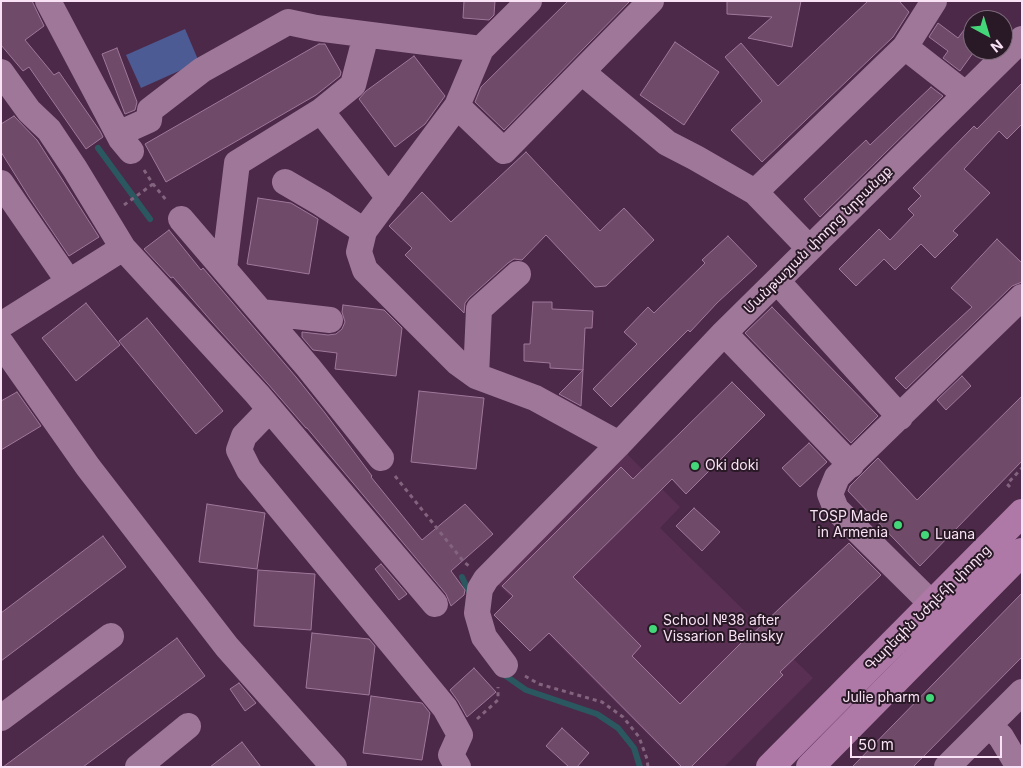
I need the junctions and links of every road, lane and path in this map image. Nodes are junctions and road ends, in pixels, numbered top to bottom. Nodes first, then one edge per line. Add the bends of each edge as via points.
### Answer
1 (48, 1) edge
2 (530, 1) edge
3 (651, 1) edge
4 (934, 1) edge
5 (366, 35) junction
6 (1022, 39) edge
7 (905, 47) junction
8 (481, 49) junction
9 (1, 72) edge
10 (582, 72) junction
11 (965, 94) junction
12 (1, 95) edge
13 (456, 106) junction
14 (29, 111) junction
15 (321, 111) junction
16 (127, 146) junction
17 (1, 182) edge
18 (285, 182) dead end
19 (152, 184) junction
20 (755, 192) junction
21 (388, 198) junction
22 (129, 202) dead end
23 (181, 219) joint
24 (364, 231) junction
25 (123, 248) junction
26 (808, 248) junction
27 (224, 269) junction
28 (518, 274) dead end
29 (777, 281) junction
30 (69, 282) junction
31 (1022, 297) edge
32 (261, 312) junction
33 (330, 320) dead end
34 (1, 325) edge
35 (724, 333) junction
36 (1, 343) edge
37 (476, 376) junction
38 (270, 409) junction
39 (900, 417) junction
40 (619, 444) junction
41 (381, 458) joint
42 (851, 465) junction
43 (1022, 468) edge
44 (1010, 488) dead end
45 (1022, 514) edge
46 (1022, 552) edge
47 (486, 579) junction
48 (435, 604) dead end
49 (932, 604) junction
50 (110, 636) dead end
51 (501, 674) junction
52 (1022, 692) edge
53 (1, 718) edge
54 (989, 724) junction
55 (188, 726) dead end
56 (460, 735) junction
57 (138, 767) edge
58 (334, 767) edge
59 (458, 767) edge
60 (648, 767) edge
61 (770, 767) edge
62 (810, 767) edge
63 (947, 767) edge
64 (1019, 767) edge

1 - 16 street
2 - 8 street
3 - 10 street
4 - 7 street
5 - 8 street
5 - 15 street via 353,85
5 - 16 street via 288,22 202,70 150,110 149,120 129,129
6 - 11 street, Մանթաշյան փողոց նրբանցք
7 - 11 street
7 - 20 street
8 - 13 street
9 - 14 street
10 - 13 street via 504,151
10 - 20 street via 667,143
11 - 26 street, Մանթաշյան փողոց նրբանցք
12 - 14 street
13 - 21 street
14 - 25 street via 49,130
15 - 21 street
15 - 27 street via 237,163
16 - 19 path
17 - 30 street
18 - 24 street
19 - 22 path
19 - 23 path
20 - 26 street
21 - 24 street
23 - 27 street
24 - 37 street via 359,252 365,270 458,363
25 - 30 street
25 - 38 street
26 - 29 street, Մանթաշյան փողոց նրբանցք
27 - 32 street
28 - 37 street via 480,309
29 - 35 street, Մանթաշյան փողոց նրբանցք
29 - 39 street
30 - 34 street
31 - 39 street
32 - 33 street
32 - 41 street
35 - 40 street, Մանթաշյան փողոց նրբանցք
35 - 42 street
36 - 58 street via 88,467 226,646
37 - 40 street via 535,398
38 - 48 street
38 - 56 street via 244,436 239,450 250,470 444,708
39 - 42 street
40 - 47 street, Մանթաշյան փողոց նրբանցք
41 - 47 path via 464,562
42 - 49 street via 837,478 830,494 836,509
43 - 44 path via 1007,484
45 - 49 main road, Գարեգին Նժդեհի փողոց
46 - 62 main road, Գարեգին Նժդեհի փողոց
47 - 51 street via 480,589 477,613
49 - 61 main road, Գարեգին Նժդեհի փողոց
50 - 53 street
51 - 56 path via 498,700
51 - 60 path via 602,702 624,717 639,737
52 - 54 street
54 - 63 street
54 - 64 street
55 - 57 street
56 - 59 street via 451,755

